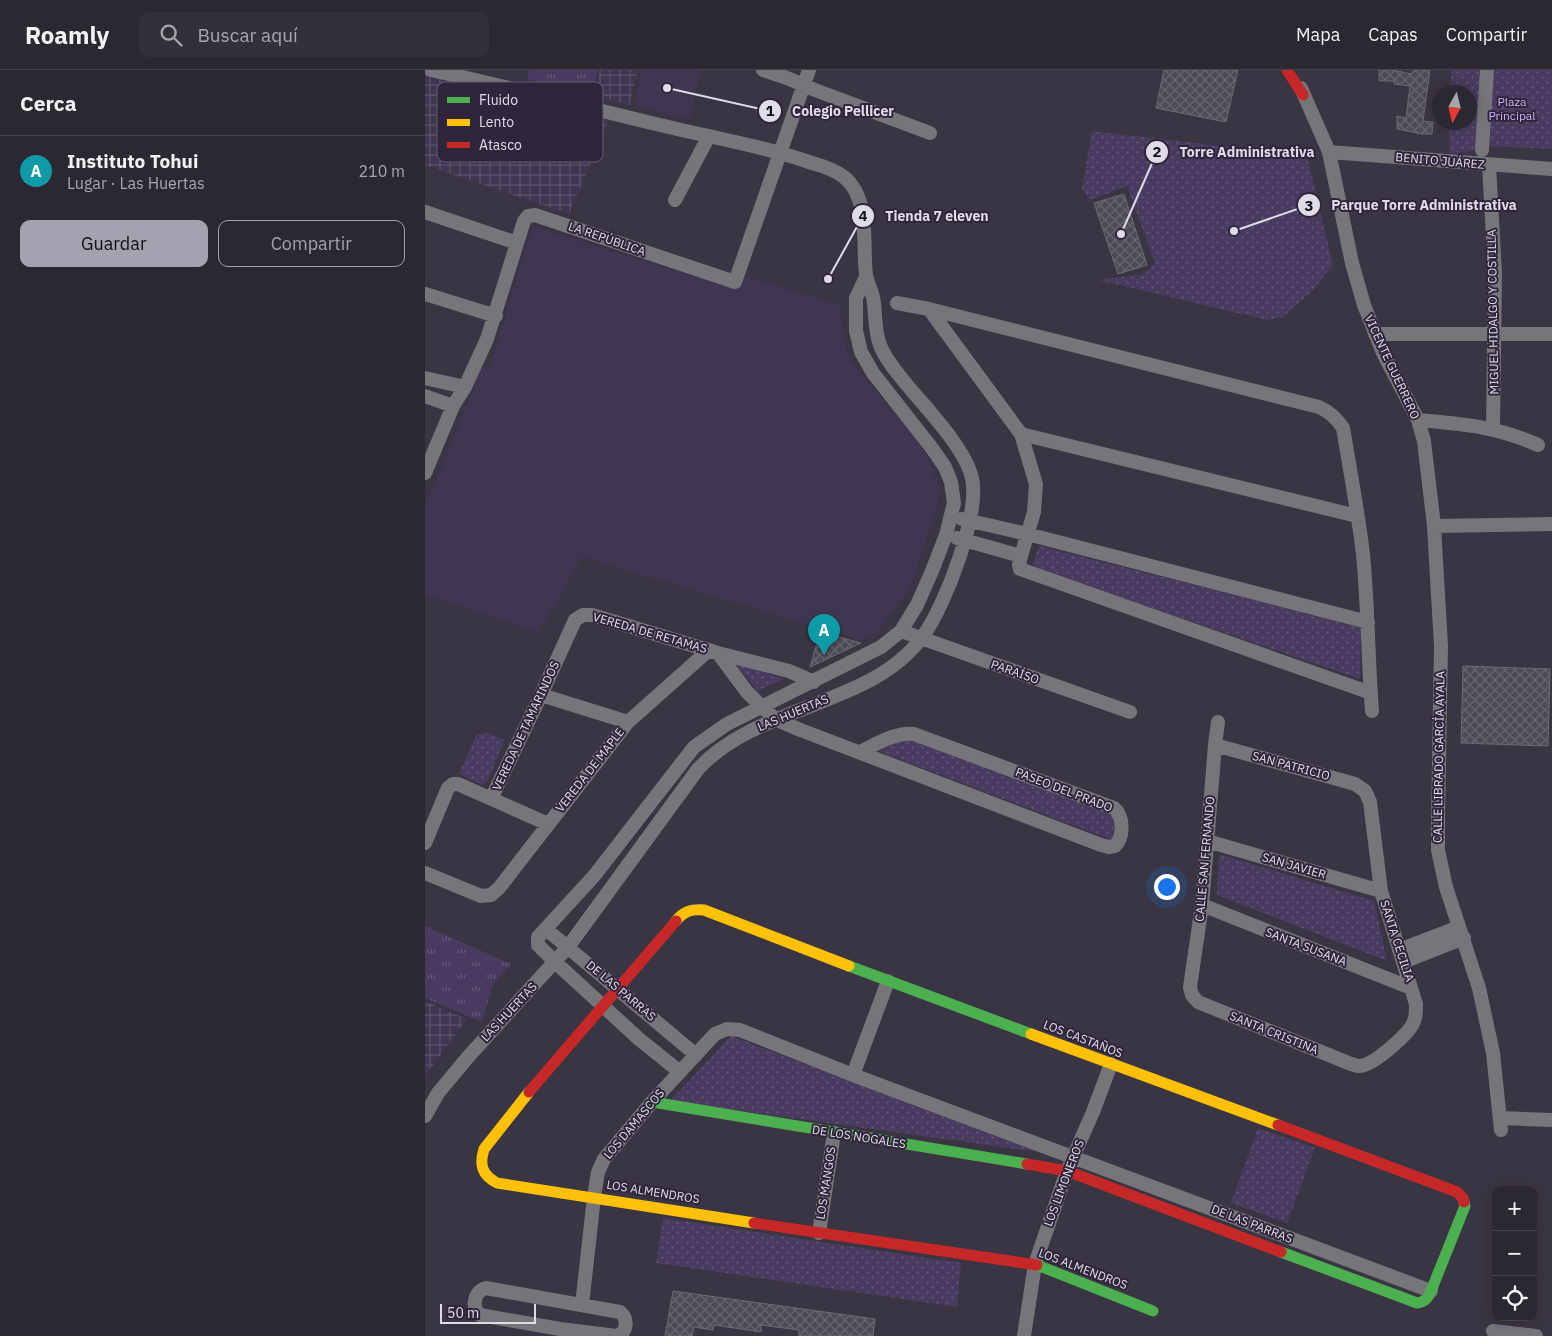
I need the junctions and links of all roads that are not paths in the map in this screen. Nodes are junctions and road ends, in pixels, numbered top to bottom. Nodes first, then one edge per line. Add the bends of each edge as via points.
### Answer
1 (431, 70) edge
2 (763, 70) edge
3 (809, 70) edge
4 (1287, 70) edge
5 (1296, 70) edge
6 (1487, 70) edge
7 (482, 82) edge
8 (803, 85) junction
9 (1303, 95) junction
10 (603, 111) edge
11 (930, 133) dead end
12 (709, 136) junction
13 (1482, 150) dead end
14 (779, 152) junction
15 (1329, 152) junction
16 (1489, 165) junction
17 (1552, 169) edge
18 (675, 200) dead end
19 (425, 212) edge
20 (517, 243) junction
21 (866, 277) junction
22 (425, 294) edge
23 (897, 303) dead end
24 (929, 309) junction
25 (496, 316) junction
26 (1375, 334) junction
27 (1495, 334) junction
28 (1552, 334) edge
29 (425, 378) edge
30 (465, 387) junction
31 (425, 396) edge
32 (453, 406) junction
33 (1418, 420) junction
34 (1493, 428) junction
35 (1021, 434) junction
36 (1538, 445) dead end
37 (425, 473) edge
38 (950, 516) junction
39 (1357, 516) junction
40 (969, 521) junction
41 (1552, 524) edge
42 (1434, 526) junction
43 (1027, 534) junction
44 (946, 535) junction
45 (964, 541) junction
46 (1021, 556) junction
47 (583, 615) joint
48 (1368, 622) junction
49 (901, 631) junction
50 (921, 639) junction
51 (713, 651) junction
52 (814, 682) junction
53 (1371, 693) junction
54 (541, 695) junction
55 (761, 706) junction
56 (1372, 711) dead end
57 (1130, 712) dead end
58 (775, 719) junction
59 (628, 722) junction
60 (1218, 722) dead end
61 (1215, 745) junction
62 (860, 752) junction
63 (1365, 790) joint
64 (491, 798) junction
65 (548, 824) junction
66 (1207, 841) junction
67 (425, 843) edge
68 (425, 873) edge
69 (1381, 891) junction
70 (1201, 906) junction
71 (692, 909) joint
72 (546, 929) junction
73 (1461, 932) junction
74 (538, 945) joint
75 (568, 946) junction
76 (1401, 956) junction
77 (555, 962) junction
78 (888, 980) junction
79 (1411, 988) junction
80 (619, 989) junction
81 (1192, 995) joint
82 (604, 1006) junction
83 (695, 1054) junction
84 (1111, 1064) junction
85 (1359, 1066) joint
86 (680, 1072) junction
87 (853, 1075) junction
88 (652, 1102) junction
89 (425, 1116) edge
90 (1552, 1120) edge
91 (834, 1133) junction
92 (1073, 1156) junction
93 (1067, 1171) junction
94 (594, 1197) junction
95 (819, 1233) junction
96 (1035, 1264) junction
97 (1431, 1291) junction
98 (582, 1305) junction
99 (1153, 1311) dead end
100 (1493, 1331) dead end
101 (1024, 1336) edge
102 (1536, 1336) edge

1 - 7 street, LAS HUERTAS
2 - 8 street
3 - 8 street, LA REPÚBLICA
4 - 9 street
5 - 9 street, VICENTE GUERRERO
6 - 13 street
8 - 11 street
8 - 14 street, LA REPÚBLICA
9 - 15 street, VICENTE GUERRERO
10 - 12 street, LAS HUERTAS
12 - 14 street, LAS HUERTAS
12 - 18 street
14 - 20 street, LA REPÚBLICA via 735,282 535,215 524,221
14 - 21 street, LAS HUERTAS via 845,177 856,191 862,211
15 - 16 street, BENITO JUÁREZ
15 - 26 street, VICENTE GUERRERO via 1352,263
16 - 17 street, BENITO JUÁREZ
16 - 27 street, MIGUEL HIDALGO Y COSTILLA
19 - 20 street
20 - 25 street, LA REPÚBLICA
21 - 38 street, LAS HUERTAS via 856,298 856,332 861,352 873,373 945,468 954,503
21 - 40 street, LAS HUERTAS via 873,298 875,326 888,361 948,434 967,464 973,485
22 - 25 street
23 - 24 street
24 - 35 street
24 - 39 street via 1329,411 1343,428
25 - 30 street, LA REPÚBLICA
26 - 27 street
26 - 33 street, VICENTE GUERRERO
27 - 28 street
27 - 34 street, MIGUEL HIDALGO Y COSTILLA
29 - 30 street
30 - 32 street, LA REPÚBLICA
31 - 32 street
32 - 37 street, LA REPÚBLICA
33 - 34 street
33 - 42 street, VICENTE GUERRERO via 1428,464
34 - 36 street
35 - 39 street
35 - 43 street via 1036,484 1034,512
38 - 40 street
38 - 44 street, LAS HUERTAS
39 - 48 street
40 - 43 street
40 - 45 street, LAS HUERTAS
41 - 42 street
42 - 73 street, CALLE LIBRADO GARCÍA AYALA via 1441,646 1439,850 1446,887
43 - 46 street
43 - 48 street
44 - 45 street
44 - 49 street, LAS HUERTAS via 929,580
45 - 46 street
45 - 50 street, LAS HUERTAS via 955,574 937,616
46 - 53 street via 1019,565 1023,571
47 - 51 street, VEREDA DE RETAMAS
47 - 54 street, VEREDA DE TAMARINDOS via 575,620
48 - 53 street
49 - 50 street, PARAÍSO
49 - 52 street, LAS HUERTAS via 881,647
50 - 57 street, PARAÍSO
50 - 58 street, LAS HUERTAS via 897,665 872,680
51 - 52 street, VEREDA DE RETAMAS via 789,671
51 - 55 street, VEREDA DE RETAMAS
51 - 59 street, VEREDA DE MAPLE
52 - 55 street, LAS HUERTAS
53 - 56 street
54 - 59 street
54 - 64 street, VEREDA DE TAMARINDOS
55 - 58 street, PASEO DEL PRADO
55 - 72 street, LAS HUERTAS via 694,747 594,876
58 - 62 street, PASEO DEL PRADO
58 - 75 street, LAS HUERTAS via 738,737 711,755 698,769
59 - 65 street, VEREDA DE MAPLE
60 - 61 street, CALLE SAN FERNANDO
61 - 63 street, SAN PATRICIO via 1355,784
61 - 66 street, CALLE SAN FERNANDO
62 - 62 street, PASEO DEL PRADO via 1101,845 1115,846 1121,837 1121,817 1114,808 914,734 897,735
63 - 69 street, SANTA CECILIA via 1370,802
64 - 65 street
64 - 67 street, VEREDA DE TAMARINDOS via 453,784 448,788
65 - 68 street, VEREDA DE MAPLE via 491,895 481,896
66 - 69 street, SAN JAVIER
66 - 70 street, CALLE SAN FERNANDO
69 - 76 street, SANTA CECILIA
70 - 79 street, SANTA SUSANA
70 - 81 street, CALLE SAN FERNANDO via 1190,987
71 - 78 street, LOS CASTAÑOS via 704,910
71 - 80 street, LOS ALMENDROS via 682,914
72 - 74 street, LAS HUERTAS via 538,937
72 - 75 street, DE LAS PARRAS
73 - 76 street
73 - 90 street, CALLE LIBRADO GARCÍA AYALA via 1479,988 1493,1053 1500,1124
74 - 77 street, DE LAS PARRAS
75 - 77 street, LAS HUERTAS
75 - 80 street, DE LAS PARRAS
76 - 79 street, SANTA CECILIA
77 - 82 street, DE LAS PARRAS
77 - 89 street, LAS HUERTAS via 438,1093
78 - 84 street, LOS CASTAÑOS
78 - 87 street
79 - 85 street, SANTA CECILIA via 1416,1004 1412,1026 1381,1056
80 - 82 street, LOS ALMENDROS
80 - 83 street, DE LAS PARRAS
81 - 85 street, SANTA CRISTINA via 1198,1002
82 - 86 street, DE LAS PARRAS
82 - 94 street, LOS ALMENDROS via 534,1086 484,1149 481,1158 481,1168 487,1178 497,1183
83 - 86 street, LOS DAMASCOS
83 - 87 street, LOS DAMASCOS via 715,1034 727,1029 740,1030
84 - 92 street, LOS LIMONEROS
84 - 97 street, LOS CASTAÑOS via 1457,1192 1465,1206
86 - 88 street, LOS DAMASCOS
87 - 92 street
88 - 91 street, DE LOS NOGALES
88 - 94 street, LOS DAMASCOS via 604,1159
91 - 93 street, DE LOS NOGALES
91 - 95 street, LOS MANGOS
92 - 93 street, LOS LIMONEROS
92 - 97 street, DE LAS PARRAS
93 - 96 street, LOS LIMONEROS
93 - 97 street, DE LAS PARRAS via 1417,1303 1427,1299
94 - 95 street, LOS ALMENDROS
94 - 98 street, LOS DAMASCOS
95 - 96 street, LOS ALMENDROS
96 - 99 street, LOS ALMENDROS
96 - 101 street, LOS LIMONEROS
98 - 98 street via 486,1288 477,1293 474,1307 480,1315 560,1329 622,1334 625,1320 620,1312
100 - 102 street

